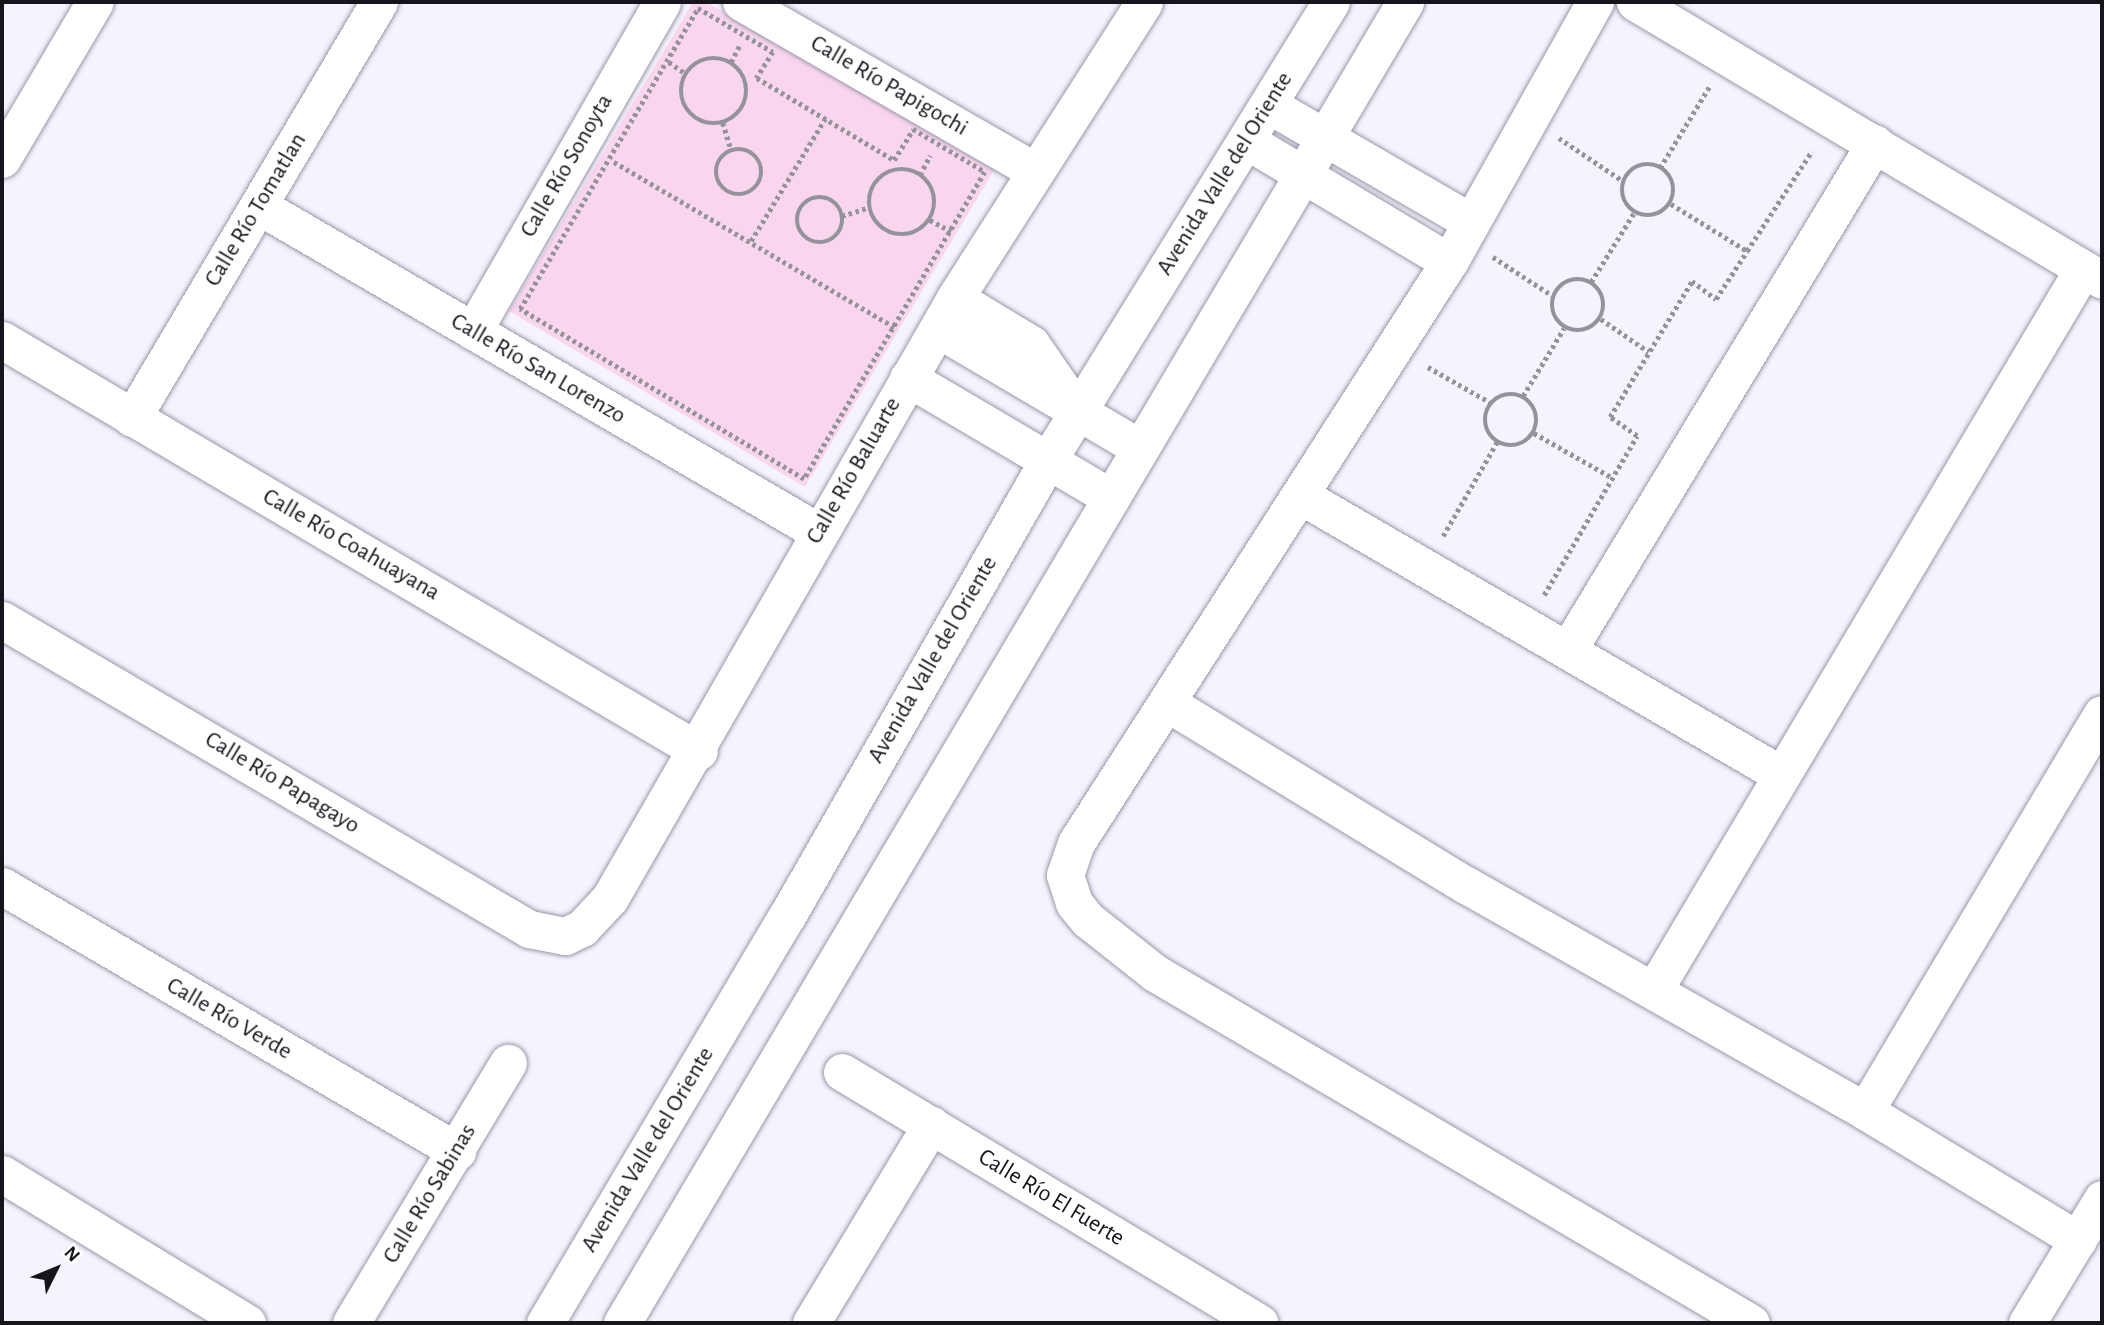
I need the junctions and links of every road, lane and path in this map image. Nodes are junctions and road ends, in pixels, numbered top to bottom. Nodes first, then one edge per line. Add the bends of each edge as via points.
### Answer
1 (95, 2) edge
2 (379, 2) edge
3 (662, 2) edge
4 (741, 2) edge
5 (1144, 2) edge
6 (1331, 2) edge
7 (1405, 2) edge
8 (1595, 2) edge
9 (1635, 2) edge
10 (1728, 56) junction
11 (1269, 105) junction
12 (1530, 118) junction
13 (1833, 118) junction
14 (825, 119) junction
15 (723, 124) junction
16 (1328, 138) junction
17 (1247, 141) junction
18 (1875, 143) junction
19 (594, 150) junction
20 (731, 150) junction
21 (2, 159) edge
22 (1660, 167) junction
23 (1035, 171) junction
24 (1305, 176) junction
25 (1623, 181) junction
26 (1671, 204) junction
27 (259, 206) junction
28 (869, 207) junction
29 (1634, 212) junction
30 (842, 216) junction
31 (1461, 240) junction
32 (751, 241) junction
33 (1747, 251) junction
34 (2093, 275) edge
35 (1591, 282) junction
36 (1553, 296) junction
37 (955, 298) junction
38 (1601, 319) junction
39 (894, 327) junction
40 (1564, 327) junction
41 (473, 331) junction
42 (933, 337) junction
43 (2, 340) edge
44 (1396, 348) junction
45 (1649, 352) junction
46 (908, 378) junction
47 (1524, 396) junction
48 (1490, 403) junction
49 (1078, 412) junction
50 (132, 418) junction
51 (1534, 433) junction
52 (1497, 442) junction
53 (1140, 448) junction
54 (1048, 460) junction
55 (1613, 478) junction
56 (1110, 497) junction
57 (1303, 497) junction
58 (817, 531) junction
59 (1426, 567) junction
60 (2, 620) edge
61 (1527, 624) junction
62 (1569, 648) junction
63 (1169, 704) junction
64 (2102, 714) edge
65 (699, 751) junction
66 (1780, 774) junction
67 (2, 886) edge
68 (565, 936) joint
69 (1654, 990) junction
70 (508, 1063) dead end
71 (842, 1072) dead end
72 (1865, 1111) junction
73 (931, 1125) junction
74 (457, 1151) junction
75 (2, 1174) edge
76 (2102, 1199) edge
77 (2078, 1240) junction
78 (247, 1323) edge
79 (351, 1323) edge
80 (545, 1323) edge
81 (622, 1323) edge
82 (811, 1323) edge
83 (1259, 1323) edge
84 (1751, 1323) edge
85 (2027, 1323) edge

1 - 21 street
2 - 27 street, Calle Río Tomatlan
3 - 19 street, Calle Río Sonoyta
4 - 23 street, Calle Río Papigochi
5 - 23 street, Calle Río Baluarte
6 - 11 street, Avenida Valle del Oriente
7 - 16 street
8 - 12 street
9 - 10 street
10 - 13 street
10 - 22 path
11 - 16 street
11 - 17 street, Avenida Valle del Oriente
12 - 25 path
12 - 31 street
13 - 18 street
13 - 33 path
14 - 19 path via 757,78 773,52 698,8
14 - 32 path
14 - 39 path via 894,160 913,129 985,172
15 - 15 path via 743,109 748,88 739,68 708,58 683,79 682,101 695,119
15 - 20 path
16 - 24 street
16 - 31 street
17 - 24 street
17 - 49 street, Avenida Valle del Oriente
18 - 34 street
18 - 62 street
19 - 32 path
19 - 39 path via 520,309 804,479
19 - 41 street, Calle Río Sonoyta
20 - 20 path via 718,163 717,178 726,191 747,193 761,178 760,164 751,152
22 - 25 path via 1643,164
22 - 26 path via 1674,188
23 - 37 street, Calle Río Baluarte
24 - 31 street
24 - 53 street
25 - 29 path via 1623,199
26 - 29 path via 1650,217
26 - 33 path
27 - 41 street, Calle Río San Lorenzo
27 - 50 street, Calle Río Tomatlan
28 - 28 path via 883,230 903,236 923,228 935,199 918,172 896,169 876,180
28 - 30 path
29 - 35 path
30 - 30 path via 832,200 817,197 799,211 798,227 814,242 828,242 839,233
31 - 36 path
31 - 44 street
32 - 39 path
33 - 45 path via 1716,299 1692,281
34 - 66 street
35 - 36 path via 1564,282
35 - 38 path via 1604,303
36 - 40 path via 1553,314
37 - 42 street, Calle Río Baluarte
37 - 49 street via 1031,344
38 - 40 path via 1580,332
38 - 45 path
39 - 42 path
40 - 47 path
41 - 58 street, Calle Río San Lorenzo
42 - 46 street, Calle Río Baluarte
42 - 49 street
43 - 50 street, Calle Río Coahuayana
44 - 48 path
44 - 57 street
45 - 55 path via 1610,417 1637,436
46 - 54 street
46 - 58 street, Calle Río Baluarte
47 - 48 path via 1506,394
47 - 51 path via 1537,417
48 - 52 path via 1486,428
49 - 53 street
49 - 54 street, Avenida Valle del Oriente
50 - 65 street, Calle Río Coahuayana
51 - 52 path via 1513,446
51 - 55 path
52 - 59 path
53 - 56 street
54 - 56 street
54 - 80 street, Avenida Valle del Oriente via 787,916
55 - 61 path
56 - 81 street
57 - 59 street
57 - 63 street
58 - 65 street, Calle Río Baluarte
59 - 61 street
60 - 68 street, Calle Río Papagayo via 528,929
61 - 62 street
62 - 66 street
63 - 69 street via 1466,885
63 - 84 street via 1069,860 1068,888 1088,920 1156,973
64 - 72 street
65 - 68 street, Calle Río Baluarte via 610,898 582,928
66 - 69 street
67 - 74 street, Calle Río Verde
69 - 72 street
70 - 74 street, Calle Río Sabinas
71 - 73 street, Calle Río El Fuerte
72 - 77 street
73 - 82 street
73 - 83 street, Calle Río El Fuerte
74 - 79 street, Calle Río Sabinas
75 - 78 street
76 - 77 street
77 - 85 street

